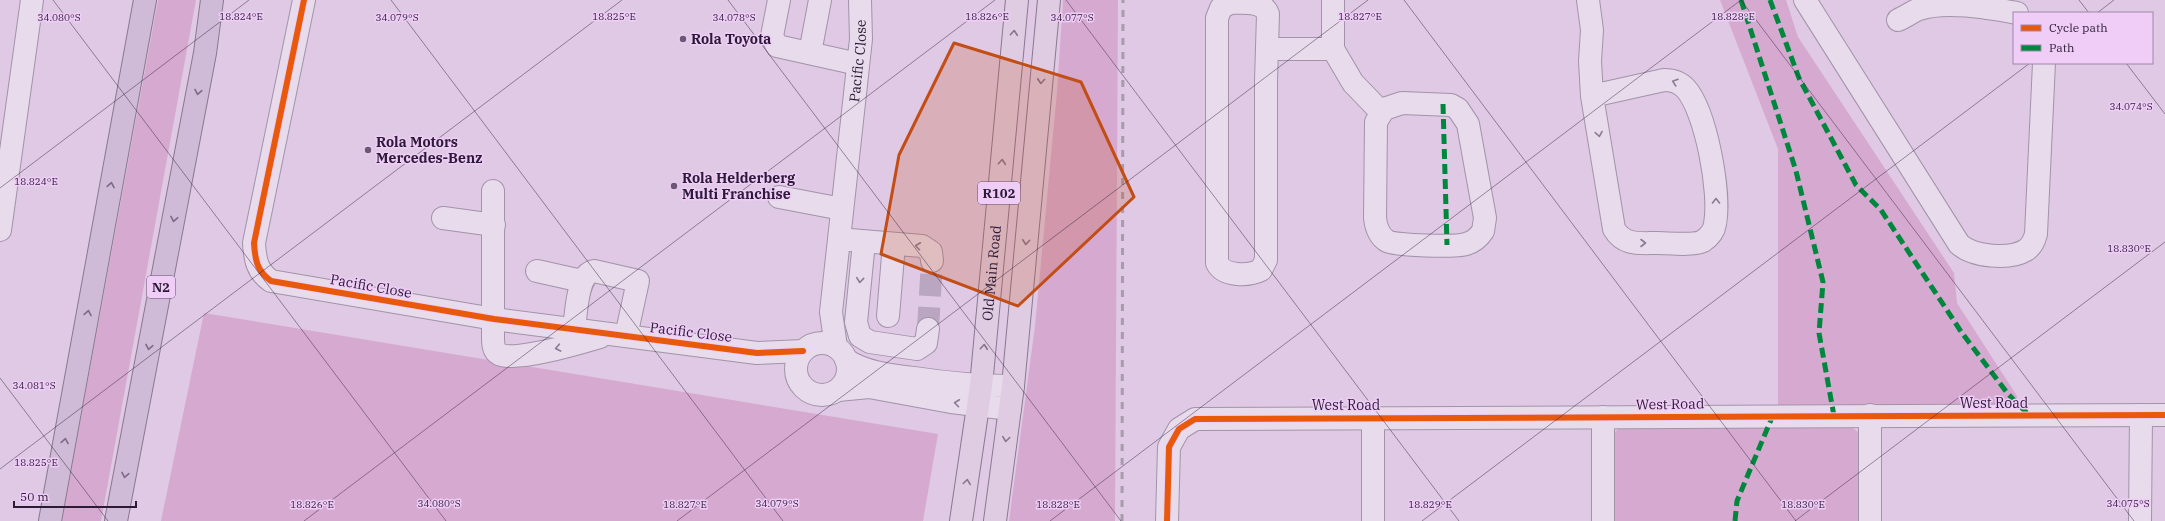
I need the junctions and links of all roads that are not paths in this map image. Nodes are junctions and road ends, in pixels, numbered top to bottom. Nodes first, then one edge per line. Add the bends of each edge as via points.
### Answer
1 (32, 0) edge
2 (131, 0) edge
3 (145, 0) edge
4 (212, 0) edge
5 (225, 0) edge
6 (304, 0) edge
7 (779, 0) edge
8 (820, 0) edge
9 (860, 0) edge
10 (1017, 0) edge
11 (1049, 0) edge
12 (1333, 0) edge
13 (1588, 0) edge
14 (1804, 0) edge
15 (2013, 12) edge
16 (1898, 20) dead end
17 (1267, 49) junction
18 (1333, 49) junction
19 (810, 53) junction
20 (205, 54) junction
21 (858, 64) junction
22 (2044, 64) edge
23 (1592, 96) junction
24 (1381, 112) junction
25 (117, 148) junction
26 (494, 191) dead end
27 (779, 197) dead end
28 (842, 208) junction
29 (443, 218) dead end
30 (494, 224) junction
31 (0, 230) edge
32 (838, 239) junction
33 (864, 242) junction
34 (894, 244) junction
35 (932, 261) tunnel mouth
36 (537, 271) dead end
37 (582, 281) junction
38 (831, 312) junction
39 (888, 316) dead end
40 (494, 319) junction
41 (928, 329) tunnel mouth
42 (574, 330) junction
43 (618, 335) junction
44 (808, 348) junction
45 (757, 353) junction
46 (841, 354) junction
47 (797, 377) junction
48 (1013, 386) junction
49 (838, 390) junction
50 (980, 395) junction
51 (1010, 409) junction
52 (1870, 415) junction
53 (2141, 415) junction
54 (2165, 415) edge
55 (1373, 417) junction
56 (1603, 417) junction
57 (50, 521) edge
58 (116, 521) edge
59 (961, 521) edge
60 (995, 521) edge
61 (1167, 521) edge
62 (1373, 521) edge
63 (1603, 521) edge
64 (1870, 521) edge
65 (2140, 521) edge

1 - 31 street
2 - 25 highway
3 - 25 highway
4 - 20 highway, N2
5 - 20 highway
6 - 40 street, Pacific Close via 254,243 258,267 271,281 280,283
7 - 19 street via 772,36 775,43 781,47
8 - 19 street
9 - 21 street, Pacific Close via 861,39
50 -> 10 main road, Old Main Road / R102
11 -> 48 main road, R102
12 - 18 street
13 - 23 street via 1592,30
14 - 22 street via 1958,244 1980,255 2020,252 2033,243 2036,234
15 - 16 street via 1955,4 1939,5 1919,9
17 - 17 street via 1266,260 1263,268 1257,272 1232,274 1219,268 1217,257 1217,18 1221,8 1230,4 1262,5 1268,14
17 - 18 street
18 - 24 street via 1353,83
19 - 21 street
20 -> 58 highway, N2
21 - 28 street, Pacific Close
23 -> 23 street via 1612,219 1618,234 1633,243 1674,243 1703,240 1712,233 1715,224 1715,182 1710,152 1698,112 1686,88 1676,81 1664,80
24 - 24 street via 1395,104 1443,104 1458,109 1465,116 1485,218 1483,231 1479,237 1466,244 1456,245 1394,244 1382,237 1375,218 1376,122
57 -> 25 highway
26 - 30 street
27 - 28 street
28 - 32 street, Pacific Close
29 - 30 street
30 - 40 street
32 - 33 street
32 - 38 street, Pacific Close
33 - 34 street
33 -> 41 street via 856,322 860,336 870,342 917,349 926,343
35 -> 34 street via 931,252 926,248
34 - 39 street
36 - 37 street
37 - 42 street
37 - 43 street via 587,273 594,271 638,281
38 - 44 street
38 - 46 street
40 - 42 street, Pacific Close
43 -> 40 street via 563,348 505,356 494,348
42 - 43 street, Pacific Close
43 - 45 street, Pacific Close
44 - 45 street
44 - 46 street via 824,343
44 - 47 street via 797,363
45 - 47 street
46 - 49 street via 848,374 845,383
46 - 50 street via 860,368
47 - 49 street via 804,389 816,395 830,394
48 - 50 street
48 - 51 main road, R102
50 -> 49 street via 951,402 869,387
50 - 51 street
59 -> 50 main road, Old Main Road / R102
51 -> 60 main road, R102
52 - 53 street, West Road
52 - 56 street, West Road
52 - 64 street
53 - 54 street, West Road
53 - 65 street
55 - 56 street, West Road
55 - 61 street, West Road via 1195,419 1178,429 1169,448
55 - 62 street
56 - 63 street

